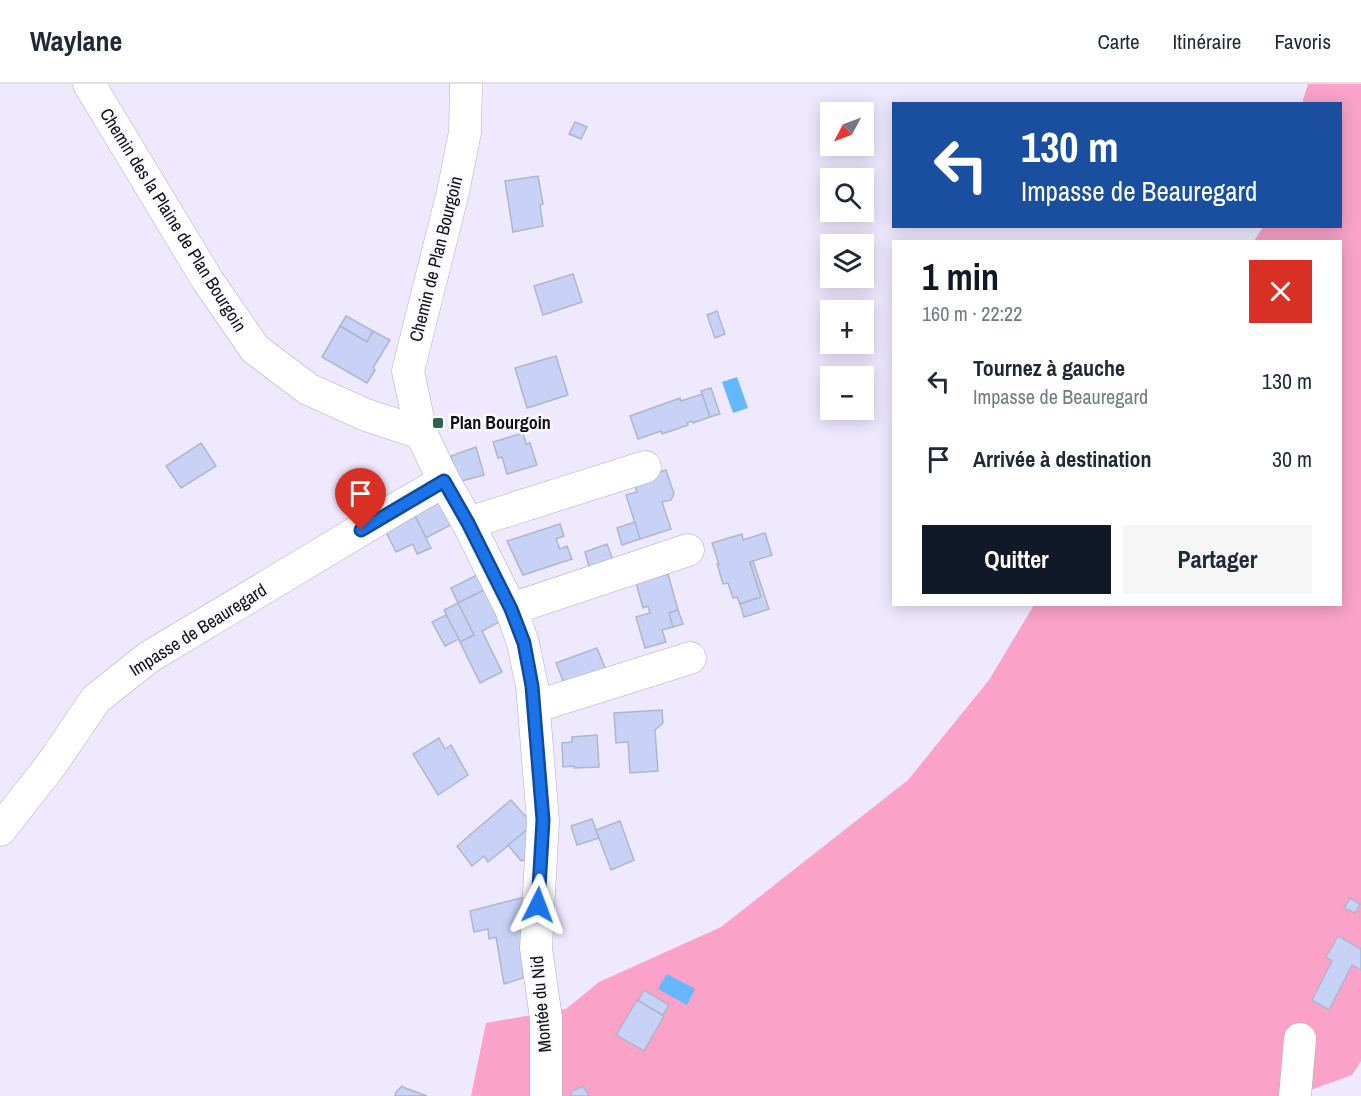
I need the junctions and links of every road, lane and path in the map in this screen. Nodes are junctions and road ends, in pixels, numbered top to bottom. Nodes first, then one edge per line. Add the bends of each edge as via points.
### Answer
1 (89, 84) edge
2 (466, 84) edge
3 (421, 433) junction
4 (645, 467) dead end
5 (444, 481) junction
6 (468, 523) junction
7 (688, 550) dead end
8 (511, 609) junction
9 (690, 658) dead end
10 (534, 707) junction
11 (0, 830) edge
12 (1299, 1039) dead end
13 (546, 1096) edge
14 (1295, 1096) edge

1 - 3 street, Chemin des la Plaine de Plan Bourgoin via 202,271 255,349 308,390
2 - 3 street, Chemin de Plan Bourgoin via 465,132 453,192 408,371
3 - 5 street, Montée du Nid
4 - 6 street
5 - 6 street, Montée du Nid
5 - 11 street, Impasse de Beauregard via 149,657 96,699
6 - 8 street, Montée du Nid
7 - 8 street
8 - 10 street, Montée du Nid via 524,643
9 - 10 street
10 - 13 street, Montée du Nid via 543,820 536,948 546,1018
12 - 14 street

